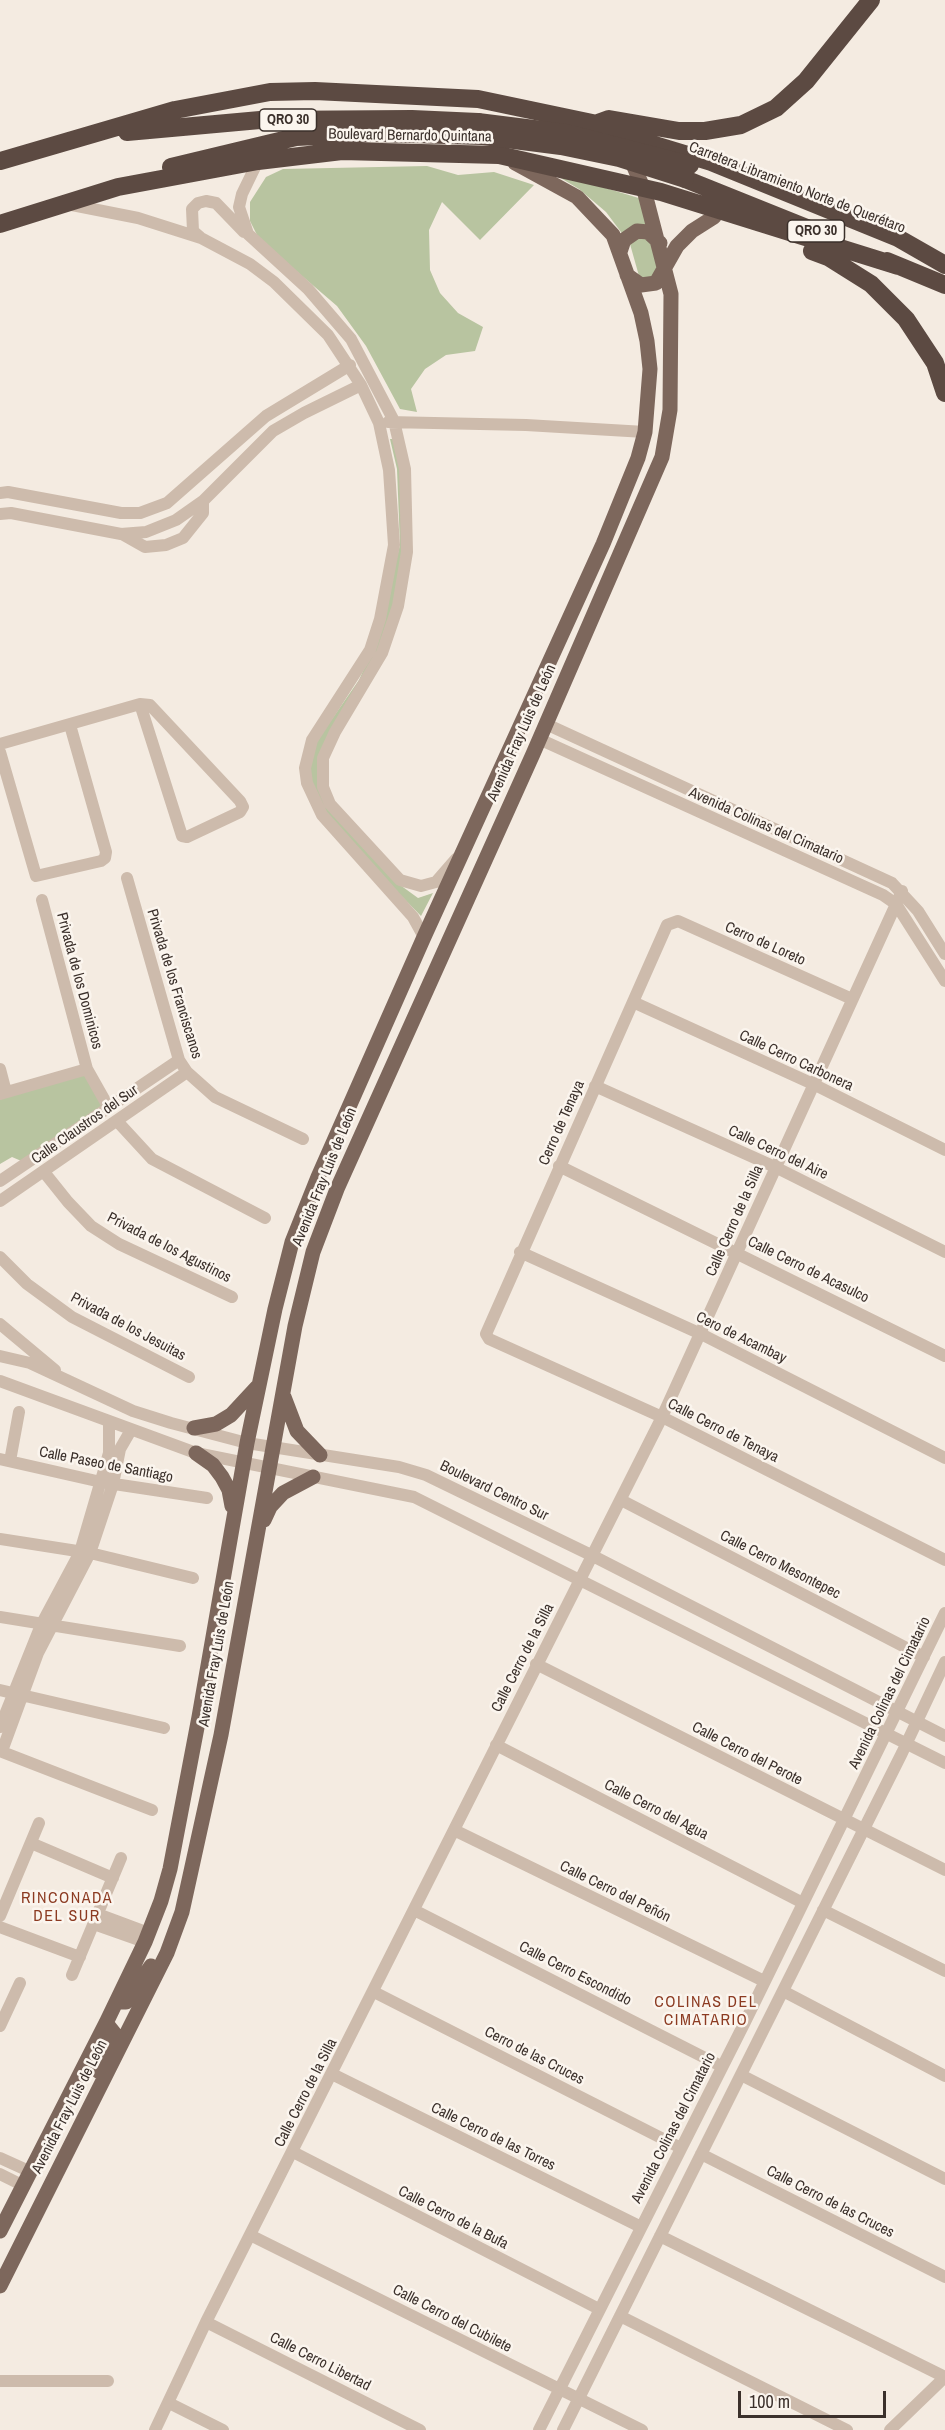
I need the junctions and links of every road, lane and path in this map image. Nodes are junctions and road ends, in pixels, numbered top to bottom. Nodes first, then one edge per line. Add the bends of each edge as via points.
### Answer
1 (871, 0) edge
2 (549, 113) junction
3 (608, 126) junction
4 (481, 129) junction
5 (98, 131) junction
6 (342, 151) junction
7 (499, 155) junction
8 (0, 161) edge
9 (258, 161) junction
10 (688, 172) junction
11 (118, 187) junction
12 (644, 190) junction
13 (63, 203) junction
14 (714, 217) junction
15 (0, 224) edge
16 (201, 238) junction
17 (251, 238) junction
18 (660, 243) junction
19 (620, 252) junction
20 (945, 265) edge
21 (898, 266) junction
22 (666, 269) junction
23 (627, 275) junction
24 (945, 285) edge
25 (350, 365) junction
26 (361, 385) junction
27 (945, 393) edge
28 (394, 422) junction
29 (379, 423) junction
30 (645, 432) junction
31 (0, 493) edge
32 (203, 501) junction
33 (104, 510) junction
34 (0, 514) edge
35 (100, 529) junction
36 (121, 534) junction
37 (560, 638) junction
38 (579, 648) junction
39 (140, 704) junction
40 (546, 724) junction
41 (70, 725) junction
42 (539, 739) junction
43 (0, 744) edge
44 (0, 752) edge
45 (464, 848) junction
46 (127, 879) dead end
47 (902, 891) junction
48 (42, 900) dead end
49 (896, 904) junction
50 (667, 925) joint
51 (424, 937) junction
52 (945, 954) edge
53 (945, 981) edge
54 (852, 999) junction
55 (633, 1002) junction
56 (179, 1060) junction
57 (0, 1069) edge
58 (87, 1069) junction
59 (186, 1072) junction
60 (813, 1084) junction
61 (596, 1086) junction
62 (3, 1093) edge
63 (109, 1108) junction
64 (117, 1121) junction
65 (74, 1132) junction
66 (303, 1139) dead end
67 (84, 1144) junction
68 (945, 1150) edge
69 (559, 1166) junction
70 (775, 1167) junction
71 (44, 1172) junction
72 (0, 1181) edge
73 (0, 1201) edge
74 (265, 1218) dead end
75 (520, 1252) junction
76 (737, 1252) junction
77 (945, 1252) edge
78 (0, 1257) edge
79 (232, 1297) dead end
80 (0, 1324) edge
81 (486, 1334) joint
82 (701, 1334) junction
83 (0, 1356) edge
84 (945, 1356) edge
85 (63, 1377) junction
86 (189, 1377) dead end
87 (0, 1381) edge
88 (259, 1385) junction
89 (283, 1394) junction
90 (19, 1412) dead end
91 (662, 1417) junction
92 (109, 1422) junction
93 (194, 1428) junction
94 (131, 1430) junction
95 (247, 1443) junction
96 (272, 1448) junction
97 (196, 1453) junction
98 (320, 1455) junction
99 (945, 1458) edge
100 (5, 1460) edge
101 (243, 1464) junction
102 (268, 1469) junction
103 (313, 1477) junction
104 (107, 1483) junction
105 (207, 1498) dead end
106 (621, 1500) junction
107 (231, 1527) junction
108 (257, 1534) junction
109 (0, 1539) edge
110 (85, 1553) junction
111 (592, 1556) junction
112 (945, 1560) edge
113 (193, 1578) dead end
114 (581, 1579) junction
115 (945, 1613) edge
116 (0, 1617) edge
117 (46, 1626) junction
118 (942, 1630) edge
119 (180, 1646) dead end
120 (924, 1657) junction
121 (945, 1662) edge
122 (536, 1664) junction
123 (0, 1690) edge
124 (19, 1693) junction
125 (898, 1712) junction
126 (917, 1722) junction
127 (0, 1727) edge
128 (164, 1728) dead end
129 (888, 1734) junction
130 (945, 1736) edge
131 (496, 1744) junction
132 (907, 1744) junction
133 (1, 1751) edge
134 (945, 1763) edge
135 (152, 1810) dead end
136 (845, 1820) junction
137 (39, 1823) dead end
138 (864, 1829) junction
139 (454, 1830) junction
140 (31, 1843) junction
141 (122, 1858) dead end
142 (945, 1870) edge
143 (113, 1878) junction
144 (803, 1903) junction
145 (414, 1910) junction
146 (823, 1910) junction
147 (0, 1916) edge
148 (96, 1919) junction
149 (0, 1927) edge
150 (174, 1935) junction
151 (147, 1938) junction
152 (784, 1942) junction
153 (803, 1951) junction
154 (80, 1957) junction
155 (945, 1971) edge
156 (72, 1975) dead end
157 (764, 1981) junction
158 (20, 1983) dead end
159 (783, 1991) junction
160 (374, 1992) junction
161 (117, 2002) junction
162 (3, 2012) edge
163 (745, 2022) junction
164 (106, 2023) junction
165 (0, 2026) edge
166 (763, 2031) junction
167 (721, 2066) junction
168 (332, 2074) junction
169 (741, 2075) junction
170 (945, 2076) edge
171 (702, 2106) junction
172 (721, 2115) junction
173 (82, 2125) junction
174 (681, 2148) junction
175 (293, 2152) junction
176 (701, 2154) junction
177 (0, 2158) edge
178 (31, 2172) junction
179 (0, 2174) edge
180 (945, 2179) edge
181 (24, 2186) junction
182 (659, 2191) junction
183 (678, 2200) junction
184 (641, 2227) junction
185 (0, 2231) edge
186 (250, 2235) junction
187 (660, 2236) junction
188 (16, 2253) junction
189 (620, 2268) junction
190 (0, 2275) edge
191 (945, 2277) edge
192 (640, 2278) junction
193 (0, 2286) edge
194 (600, 2310) junction
195 (620, 2316) junction
196 (206, 2322) junction
197 (945, 2377) edge
198 (108, 2380) dead end
199 (0, 2381) edge
200 (560, 2389) junction
201 (579, 2398) junction
202 (169, 2403) junction
203 (155, 2430) edge
204 (223, 2430) edge
205 (420, 2430) edge
206 (539, 2430) edge
207 (563, 2430) edge
208 (642, 2430) edge
209 (847, 2430) edge
210 (890, 2430) edge

1 - 3 highway via 806,81 776,108 741,125 705,131
2 - 3 highway, QRO 30
2 - 5 highway, QRO 30 via 478,99 270,92 176,110
2 - 6 highway via 580,132 587,141 589,147 581,159 499,146 356,141
3 - 12 main road, Avenida Fray Luis de León
3 - 20 highway via 711,162 898,238
4 - 5 highway, Carretera Libramiento Norte de Querétaro / QRO 30 via 412,119 260,120 129,132
4 - 10 highway, Carretera Libramiento Norte de Querétaro / QRO 30, bridge
4 - 11 highway, Carretera Libramiento Norte de Querétaro / QRO 30 via 296,137 193,160
5 - 8 highway, QRO 30
6 - 7 highway, Boulevard Bernardo Quintana / QRO 30
6 - 9 highway, Boulevard Bernardo Quintana / QRO 30
7 - 12 highway, Boulevard Bernardo Quintana / QRO 30
7 - 19 main road, Avenida Fray Luis de León via 577,197 608,228
9 - 11 highway, Boulevard Bernardo Quintana / QRO 30
9 - 17 street via 239,207
10 - 20 highway, Carretera Libramiento Norte de Querétaro / QRO 30
10 - 21 highway, Carretera Libramiento Norte de Querétaro / QRO 30
11 - 13 highway, Boulevard Bernardo Quintana / QRO 30
12 - 14 highway
12 - 18 main road, Avenida Fray Luis de León
12 - 21 highway
13 - 15 highway, Boulevard Bernardo Quintana / QRO 30
13 - 16 street via 138,218
14 - 22 main road via 677,246
14 - 27 highway via 828,257 871,284 906,320 935,363
16 - 17 street via 192,231 190,220 192,209 206,201 216,202
16 - 25 street via 250,264 274,282 328,335
17 - 28 street via 339,323 363,358
18 - 19 main road via 648,232 637,231 624,240
18 - 22 main road, Avenida Fray Luis de León
19 - 23 main road, Avenida Fray Luis de León
21 - 24 highway, Carretera Libramiento Norte de Querétaro / QRO 30
22 - 23 main road via 656,283 646,286
22 - 38 main road, Avenida Fray Luis de León via 671,294 667,439 657,471
23 - 30 main road, Avenida Fray Luis de León via 640,313 650,369
25 - 26 street
25 - 33 street via 266,416 166,503 140,513
26 - 29 street
26 - 32 street via 273,431
28 - 29 street
28 - 30 street
28 - 45 street via 405,469 407,552 403,580 382,653 323,758 323,787 330,804 400,880 411,885 436,882
29 - 51 street via 389,470 394,545 382,609 370,650 312,740 305,768 312,800 322,815 413,917
30 - 37 main road, Avenida Fray Luis de León via 638,458
31 - 33 street
32 - 36 street via 176,520 146,532
32 - 36 street via 204,513 183,538 166,545 145,547
33 - 35 street
34 - 35 street
35 - 36 street
37 - 38 main road
37 - 45 main road, Avenida Fray Luis de León
38 - 40 main road, Avenida Fray Luis de León
39 - 39 street via 182,836 195,834 240,812 240,801 150,705
39 - 41 street
40 - 42 main road, Avenida Fray Luis de León
40 - 47 street, Avenida Colinas del Cimatario
41 - 43 street
41 - 44 street via 106,852 101,861 36,876
42 - 49 street, Avenida Colinas del Cimatario
42 - 89 main road, Avenida Fray Luis de León via 321,1231 298,1315
45 - 51 main road, Avenida Fray Luis de León
46 - 56 street, Privada de los Franciscanos
47 - 49 street, Calle Cerro de la Silla
47 - 52 street, Avenida Colinas del Cimatario
48 - 58 street, Privada de los Dominicos
49 - 53 street, Avenida Colinas del Cimatario
49 - 54 street, Calle Cerro de la Silla
50 - 54 street, Cerro de Loreto via 678,921
50 - 55 street, Cerro de Tenaya
51 - 88 main road, Avenida Fray Luis de León via 292,1242
54 - 60 street, Calle Cerro de la Silla
55 - 60 street, Calle Cerro Carbonera
55 - 61 street, Cerro de Tenaya
56 - 59 street, Privada de los Franciscanos
56 - 63 street, Calle Claustros del Sur
57 - 62 street
58 - 62 street, Privada de los Dominicos
58 - 63 street, Privada de los Dominicos
59 - 64 street, Calle Claustros del Sur
59 - 66 street, Privada de los Franciscanos via 215,1096
60 - 68 street, Calle Cerro Carbonera
60 - 70 street, Calle Cerro de la Silla
61 - 69 street, Cerro de Tenaya
61 - 70 street, Calle Cerro del Aire
63 - 65 street, Calle Claustros del Sur
64 - 67 street, Calle Claustros del Sur
64 - 74 street via 153,1160
65 - 67 street
65 - 72 street, Calle Claustros del Sur
67 - 71 street, Calle Claustros del Sur
69 - 75 street, Cerro de Tenaya
69 - 76 street, Calle Cerro de Acasulco
70 - 76 street, Calle Cerro de la Silla
70 - 77 street, Calle Cerro del Aire
71 - 73 street, Calle Claustros del Sur
71 - 79 street, Privada de los Agustinos via 91,1226 119,1244
75 - 81 street, Cerro de Tenaya
75 - 82 street, Cero de Acambay
76 - 82 street, Calle Cerro de la Silla
76 - 84 street, Calle Cerro de Acasulco
78 - 86 street, Privada de los Jesuitas via 27,1284 72,1317
80 - 85 street
81 - 91 street, Calle Cerro de Tenaya via 489,1339
82 - 91 street, Calle Cerro de la Silla
82 - 99 street, Cero de Acambay
83 - 85 street, Boulevard Centro Sur
85 - 93 street, Boulevard Centro Sur via 133,1411
87 - 92 street
88 - 93 main road via 231,1415 216,1424
88 - 95 main road, Avenida Fray Luis de León
89 - 96 main road, Avenida Fray Luis de León
89 - 98 main road via 297,1431
90 - 100 street
91 - 106 street, Calle Cerro de la Silla
91 - 112 street, Calle Cerro de Tenaya
92 - 94 street
92 - 104 street
93 - 95 street, Boulevard Centro Sur
94 - 97 street
94 - 104 street
95 - 96 street, Boulevard Centro Sur
95 - 101 main road, Avenida Fray Luis de León
96 - 98 street, Boulevard Centro Sur
96 - 102 main road, Avenida Fray Luis de León
97 - 101 street
97 - 107 main road via 213,1465 229,1490
98 - 111 street, Boulevard Centro Sur via 426,1475
100 - 104 street, Calle Paseo de Santiago
101 - 102 street
101 - 107 main road, Avenida Fray Luis de León
102 - 103 street
102 - 108 main road, Avenida Fray Luis de León
103 - 108 main road via 283,1493 270,1507
103 - 114 street via 414,1497
104 - 105 street, Calle Paseo de Santiago
104 - 110 street
106 - 111 street, Calle Cerro de la Silla
106 - 120 street, Calle Cerro Mesontepec
107 - 151 main road, Avenida Fray Luis de León via 170,1869
108 - 150 main road, Avenida Fray Luis de León via 198,1848
109 - 110 street
110 - 113 street
110 - 117 street
111 - 114 street, Calle Cerro de la Silla
111 - 125 street, Boulevard Centro Sur
114 - 122 street, Calle Cerro de la Silla
114 - 129 street
115 - 118 street, Avenida Colinas del Cimatario
116 - 117 street
117 - 119 street
117 - 124 street
118 - 120 street, Avenida Colinas del Cimatario
120 - 125 street, Avenida Colinas del Cimatario
121 - 126 street
122 - 131 street, Calle Cerro de la Silla
122 - 136 street, Calle Cerro del Perote
123 - 124 street
124 - 127 street
124 - 128 street
124 - 133 street
125 - 126 street, Boulevard Centro Sur
125 - 129 street, Avenida Colinas del Cimatario
126 - 130 street, Boulevard Centro Sur
126 - 132 street
129 - 132 street
129 - 136 street, Avenida Colinas del Cimatario
131 - 139 street, Calle Cerro de la Silla
131 - 144 street, Calle Cerro del Agua
132 - 134 street
132 - 138 street
133 - 135 street
136 - 138 street, Calle Cerro del Perote
136 - 144 street, Avenida Colinas del Cimatario
137 - 140 street
138 - 142 street, Calle Cerro del Perote
138 - 146 street
139 - 145 street, Calle Cerro de la Silla
139 - 157 street, Calle Cerro del Peñón
140 - 143 street
140 - 147 street
141 - 143 street
143 - 148 street
144 - 152 street, Avenida Colinas del Cimatario
145 - 160 street, Calle Cerro de la Silla
145 - 167 street, Calle Cerro Escondido
146 - 153 street
146 - 155 street
148 - 151 street
148 - 154 street
149 - 154 street
150 - 161 main road via 132,1996 126,2002
150 - 173 main road, Avenida Fray Luis de León
151 - 161 main road, Avenida Fray Luis de León
152 - 153 street
152 - 157 street, Avenida Colinas del Cimatario
153 - 159 street
154 - 156 street
157 - 163 street, Avenida Colinas del Cimatario
158 - 162 street
159 - 166 street
159 - 170 street
160 - 168 street, Calle Cerro de la Silla
160 - 174 street, Cerro de las Cruces
161 - 164 main road, Avenida Fray Luis de León
162 - 165 street
163 - 166 street
163 - 167 street, Avenida Colinas del Cimatario
164 - 173 main road via 114,2033 86,2099
164 - 178 main road, Avenida Fray Luis de León
166 - 169 street
167 - 171 street, Avenida Colinas del Cimatario
168 - 175 street, Calle Cerro de la Silla
168 - 184 street, Calle Cerro de las Torres
169 - 172 street
169 - 180 street
171 - 172 street
171 - 174 street, Avenida Colinas del Cimatario
172 - 176 street
173 - 188 main road, Avenida Fray Luis de León
174 - 182 street, Avenida Colinas del Cimatario
175 - 186 street, Calle Cerro de la Silla
175 - 194 street, Calle Cerro de la Bufa
176 - 183 street
176 - 191 street, Calle Cerro de las Cruces
177 - 178 street
178 - 181 main road, Avenida Fray Luis de León
179 - 181 street
181 - 185 main road, Avenida Fray Luis de León
182 - 183 street
182 - 184 street, Avenida Colinas del Cimatario
183 - 187 street
184 - 189 street, Avenida Colinas del Cimatario
186 - 196 street, Calle Cerro de la Silla
186 - 200 street, Calle Cerro del Cubilete
187 - 192 street
187 - 197 street
188 - 190 main road
188 - 193 main road, Avenida Fray Luis de León
189 - 192 street
189 - 194 street, Avenida Colinas del Cimatario
192 - 195 street
194 - 200 street, Avenida Colinas del Cimatario
195 - 201 street
195 - 209 street
196 - 202 street, Calle Cerro de la Silla
196 - 205 street, Calle Cerro Libertad
197 - 210 street
198 - 199 street
200 - 201 street, Calle Cerro del Cubilete
200 - 206 street, Avenida Colinas del Cimatario
201 - 207 street
201 - 208 street, Calle Cerro del Cubilete
202 - 203 street, Calle Cerro de la Silla
202 - 204 street

